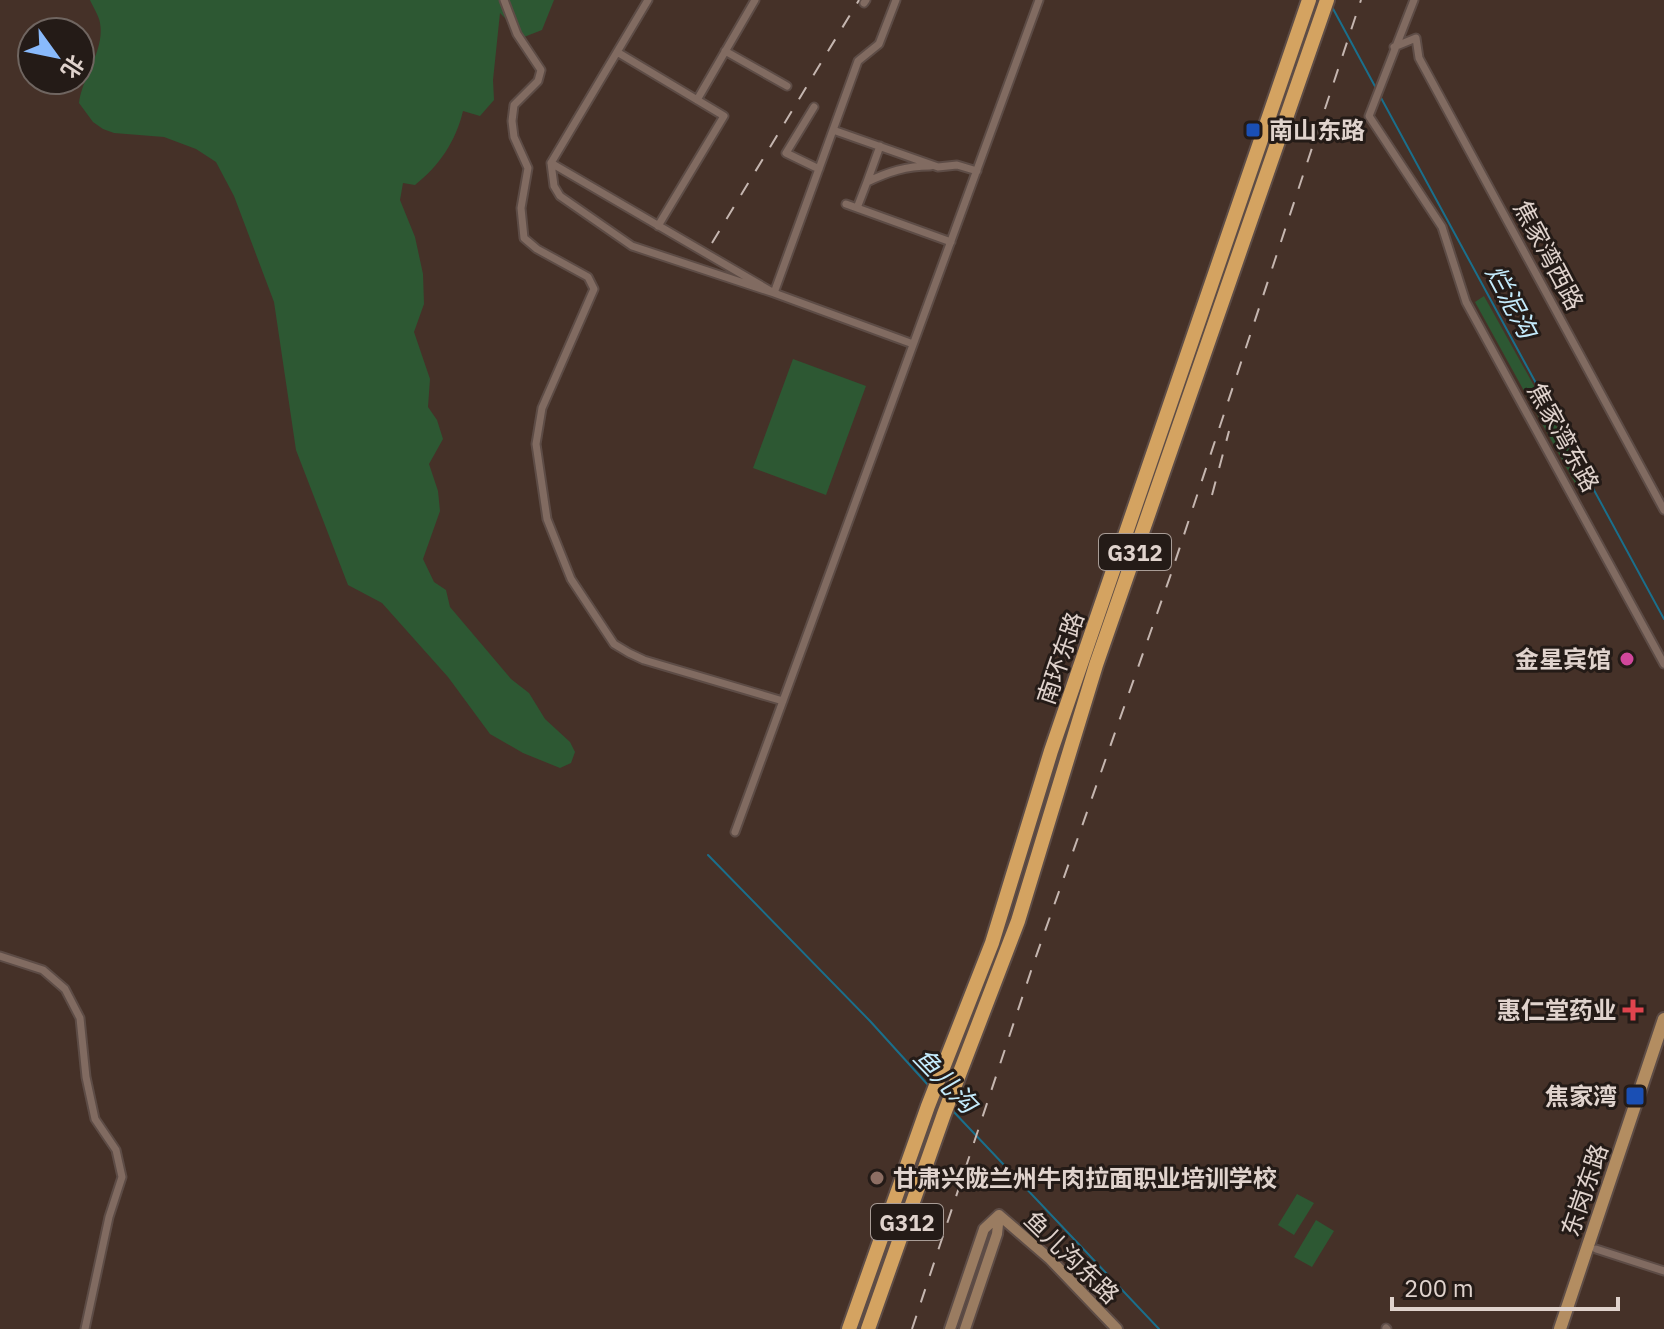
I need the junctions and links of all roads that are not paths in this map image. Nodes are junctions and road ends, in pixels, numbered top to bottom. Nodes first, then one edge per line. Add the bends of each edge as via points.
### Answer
1 (504, 0) edge
2 (648, 0) edge
3 (755, 0) edge
4 (896, 0) edge
5 (1039, 0) edge
6 (1414, 0) edge
7 (1306, 2) edge
8 (1326, 5) edge
9 (1394, 47) junction
10 (725, 51) junction
11 (617, 52) junction
12 (787, 86) dead end
13 (697, 100) junction
14 (814, 107) dead end
15 (833, 130) junction
16 (880, 146) junction
17 (551, 163) junction
18 (938, 167) junction
19 (819, 169) junction
20 (977, 171) junction
21 (867, 182) junction
22 (846, 204) dead end
23 (857, 208) junction
24 (658, 226) junction
25 (951, 242) junction
26 (774, 293) junction
27 (913, 344) junction
28 (1664, 510) edge
29 (1664, 664) edge
30 (783, 701) junction
31 (735, 832) dead end
32 (1001, 916) junction
33 (1018, 921) junction
34 (0, 956) edge
35 (1664, 1019) edge
36 (1664, 1046) edge
37 (999, 1215) junction
38 (1596, 1249) junction
39 (1664, 1271) edge
40 (85, 1329) edge
41 (849, 1329) edge
42 (868, 1329) edge
43 (950, 1329) edge
44 (965, 1329) edge
45 (1117, 1329) edge
46 (1560, 1329) edge
47 (1569, 1329) edge

1 - 30 street via 517,34 541,70 538,81 514,105 512,121 528,168 521,208 524,238 588,277 594,289 542,408 536,444 547,519 571,579 614,644 644,660
2 - 11 street
3 - 10 street
4 - 15 street via 879,44 858,61
5 - 20 street
6 - 9 street
7 - 32 highway, 南环东路 / G312 via 1051,751
8 - 33 highway, 南环东路 / G312 via 1096,665
9 - 28 street, 焦家湾西路 via 1416,38 1419,58
9 - 29 street, 焦家湾东路 via 1369,116 1442,227 1466,302
10 - 12 street
10 - 13 street
11 - 13 street
11 - 17 street
13 - 24 street via 724,116
14 - 19 street via 786,153
15 - 16 street
15 - 19 street
16 - 18 street
16 - 21 street
17 - 24 street
17 - 26 street via 560,196 632,246
18 - 20 street
18 - 21 street via 889,171
19 - 26 street
20 - 25 street
21 - 23 street
22 - 23 street
23 - 25 street
24 - 26 street
25 - 27 street
26 - 27 street
27 - 30 street
30 - 31 street
32 - 33 highway
32 - 41 highway, 南环东路 / G312
33 - 42 highway, 南环东路 / G312
34 - 40 street via 43,970 65,989 80,1018 95,1119 116,1150 122,1177
35 - 46 main road, 东岗东路
36 - 38 main road, 东岗东路
37 - 43 street via 984,1229
37 - 44 street
37 - 45 street, 鱼儿沟东路
38 - 39 street
38 - 47 main road, 东岗东路

